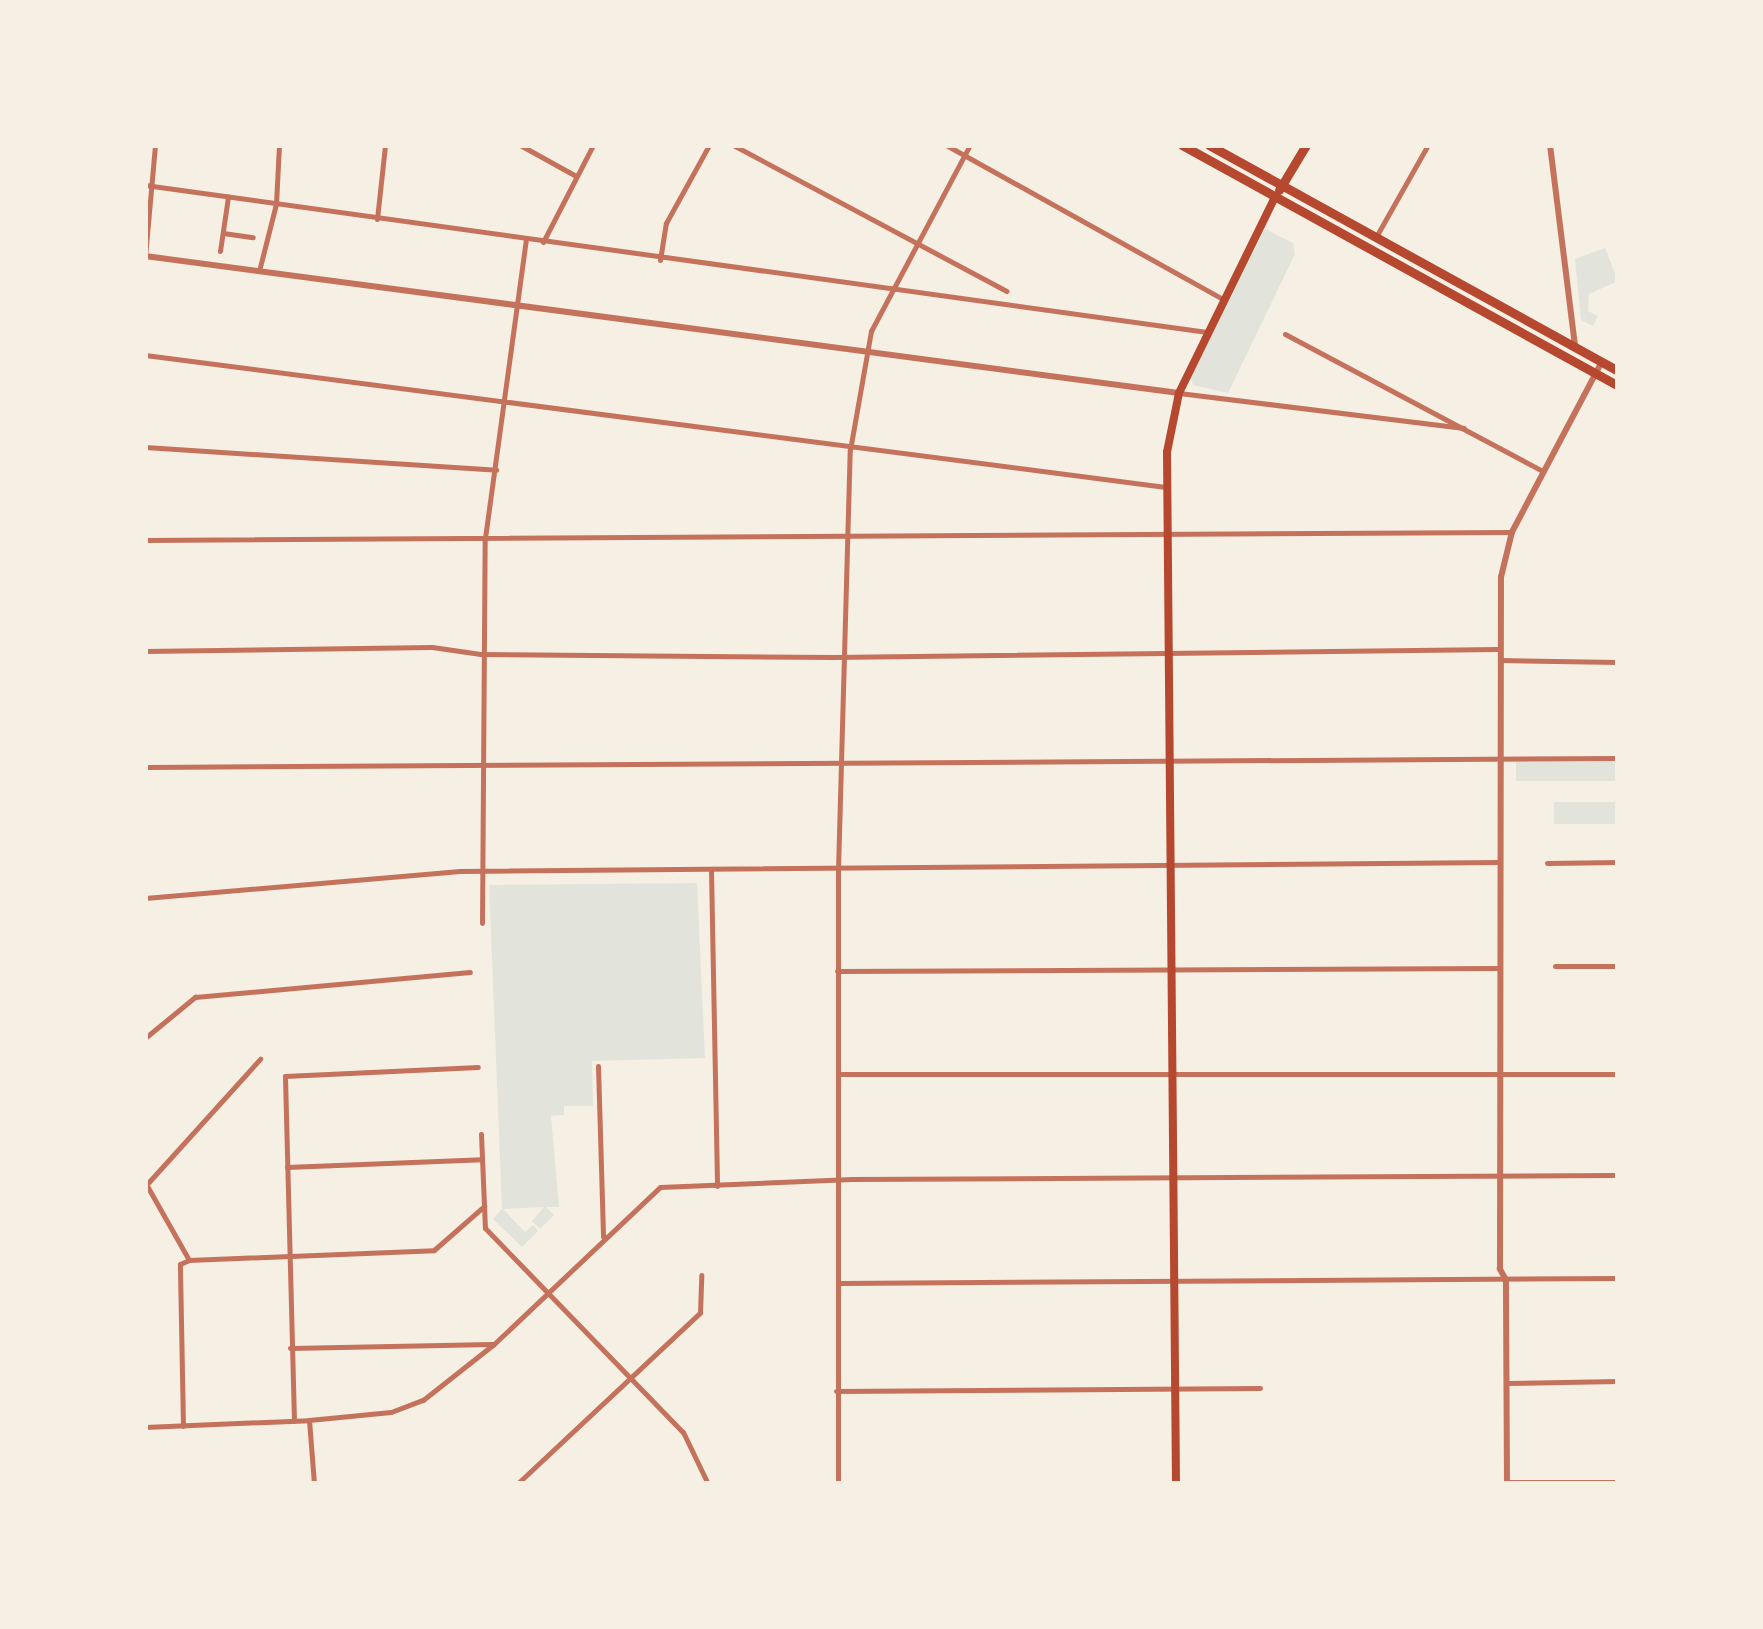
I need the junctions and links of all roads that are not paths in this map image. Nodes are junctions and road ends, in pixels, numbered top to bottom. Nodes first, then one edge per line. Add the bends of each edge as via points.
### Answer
1 (155, 145) edge
2 (279, 145) edge
3 (385, 145) edge
4 (520, 145) edge
5 (593, 145) edge
6 (710, 145) edge
7 (733, 145) edge
8 (946, 145) edge
9 (970, 145) edge
10 (1182, 145) edge
11 (1209, 145) edge
12 (1306, 145) edge
13 (1428, 145) edge
14 (1550, 145) edge
15 (964, 155) junction
16 (576, 176) junction
17 (149, 186) edge
18 (1282, 186) junction
19 (228, 197) junction
20 (1275, 197) junction
21 (276, 204) junction
22 (378, 219) junction
23 (223, 232) junction
24 (253, 237) dead end
25 (1376, 238) junction
26 (526, 240) junction
27 (543, 242) junction
28 (916, 244) junction
29 (220, 251) dead end
30 (145, 256) edge
31 (660, 260) junction
32 (259, 271) junction
33 (1007, 290) dead end
34 (890, 293) junction
35 (1225, 300) junction
36 (518, 305) junction
37 (1210, 332) junction
38 (1285, 334) dead end
39 (1575, 348) junction
40 (866, 350) junction
41 (145, 355) edge
42 (1601, 362) junction
43 (1618, 372) edge
44 (1595, 374) junction
45 (1618, 386) edge
46 (1180, 393) junction
47 (506, 404) junction
48 (1468, 428) junction
49 (145, 447) edge
50 (850, 450) junction
51 (498, 470) junction
52 (1543, 471) junction
53 (1166, 487) junction
54 (1512, 532) junction
55 (1166, 534) junction
56 (844, 536) junction
57 (485, 538) junction
58 (145, 540) edge
59 (1168, 649) junction
60 (1498, 649) junction
61 (145, 651) edge
62 (481, 654) junction
63 (842, 656) junction
64 (1498, 660) junction
65 (1618, 662) edge
66 (1618, 758) edge
67 (840, 760) junction
68 (1498, 760) junction
69 (1169, 761) junction
70 (478, 764) junction
71 (145, 767) edge
72 (1499, 862) junction
73 (1618, 862) edge
74 (1547, 863) dead end
75 (1170, 865) junction
76 (712, 870) junction
77 (838, 870) junction
78 (478, 872) junction
79 (145, 898) edge
80 (482, 923) dead end
81 (1555, 966) dead end
82 (1618, 966) edge
83 (1172, 968) junction
84 (1499, 968) junction
85 (837, 971) junction
86 (470, 972) dead end
87 (145, 1038) edge
88 (260, 1059) dead end
89 (598, 1066) dead end
90 (478, 1068) dead end
91 (839, 1074) junction
92 (1172, 1074) junction
93 (1618, 1074) edge
94 (1504, 1075) junction
95 (482, 1134) dead end
96 (482, 1159) junction
97 (286, 1167) junction
98 (1172, 1175) junction
99 (1618, 1175) edge
100 (1504, 1176) junction
101 (839, 1181) junction
102 (146, 1183) edge
103 (717, 1186) junction
104 (484, 1206) junction
105 (473, 1217) junction
106 (485, 1228) junction
107 (603, 1237) junction
108 (288, 1257) junction
109 (189, 1260) junction
110 (702, 1275) dead end
111 (1618, 1278) edge
112 (1174, 1279) junction
113 (1506, 1280) junction
114 (839, 1283) junction
115 (547, 1292) junction
116 (494, 1344) junction
117 (290, 1348) junction
118 (632, 1378) junction
119 (1618, 1381) edge
120 (1506, 1383) junction
121 (1260, 1388) dead end
122 (1175, 1389) junction
123 (836, 1391) junction
124 (308, 1420) junction
125 (294, 1422) junction
126 (183, 1426) junction
127 (145, 1428) edge
128 (1618, 1482) edge
129 (1506, 1483) edge
130 (314, 1484) edge
131 (517, 1484) edge
132 (708, 1484) edge
133 (838, 1484) edge
134 (1176, 1484) edge

1 - 17 street
2 - 21 street
3 - 22 street
4 - 16 street
5 - 16 street
6 - 31 street via 666,223
7 - 28 street
8 - 15 street
9 - 15 street
10 - 20 main road
11 - 18 main road
12 - 18 main road
13 - 25 street
14 - 39 street
15 - 28 street
15 - 35 street
16 - 27 street
17 - 19 street
17 - 30 street
18 - 20 main road
18 - 25 main road
19 - 21 street
19 - 23 street
20 - 35 main road
20 - 44 main road
21 - 22 street
21 - 32 street
22 - 26 street
23 - 24 street
23 - 29 street
25 - 39 main road
26 - 27 street
26 - 36 street
27 - 31 street
28 - 33 street
28 - 34 street
30 - 32 street
31 - 34 street
32 - 36 street
34 - 37 street
34 - 40 street
35 - 37 main road
36 - 40 street
36 - 47 street
37 - 46 main road
38 - 48 street
39 - 42 main road
40 - 46 street
40 - 50 street
41 - 47 street
42 - 43 main road
42 - 44 street
44 - 45 main road
44 - 52 street
46 - 48 street
46 - 53 main road
47 - 50 street
47 - 51 street
48 - 52 street
49 - 51 street
50 - 53 street
50 - 56 street
51 - 57 street
52 - 54 street
53 - 55 main road
54 - 55 street
54 - 60 street via 1500,578
55 - 56 street
55 - 59 main road
56 - 57 street
56 - 63 street
57 - 58 street
57 - 62 street
59 - 60 street
59 - 63 street
59 - 69 main road
60 - 64 street
61 - 62 street via 432,648
62 - 63 street
62 - 70 street
63 - 67 street
64 - 65 street
64 - 68 street
66 - 68 street
67 - 69 street
67 - 70 street
67 - 77 street
68 - 69 street
68 - 72 street
69 - 75 main road
70 - 71 street
70 - 78 street
72 - 75 street
72 - 84 street
73 - 74 street
75 - 77 street
75 - 83 main road
76 - 77 street
76 - 78 street
76 - 103 street
77 - 85 street
78 - 79 street
78 - 80 street
81 - 82 street
83 - 84 street
83 - 85 street
83 - 92 main road
84 - 94 street
85 - 91 street
86 - 87 street via 194,998
88 - 102 street
89 - 107 street
90 - 97 street via 285,1076
91 - 92 street
91 - 101 street
92 - 94 street
92 - 98 main road
93 - 94 street
94 - 100 street
95 - 96 street
96 - 97 street
96 - 104 street
97 - 108 street
98 - 100 street
98 - 101 street
98 - 112 main road
99 - 100 street
100 - 113 street via 1500,1269
101 - 103 street
101 - 114 street
102 - 109 street
103 - 107 street via 655,1188
104 - 105 street
104 - 106 street
105 - 106 street
105 - 108 street via 434,1250
106 - 115 street
107 - 115 street
108 - 109 street
108 - 117 street
109 - 126 street via 180,1264
110 - 118 street via 700,1313
111 - 113 street
112 - 113 street
112 - 114 street
112 - 122 main road
113 - 120 street
114 - 123 street
115 - 116 street
115 - 118 street
116 - 117 street
116 - 124 street via 422,1400 391,1412
117 - 125 street
118 - 131 street
118 - 132 street via 689,1442
119 - 120 street
120 - 129 street
121 - 122 street
122 - 123 street
122 - 134 main road
123 - 133 street
124 - 125 street
124 - 130 street
125 - 126 street
126 - 127 street
128 - 129 street

